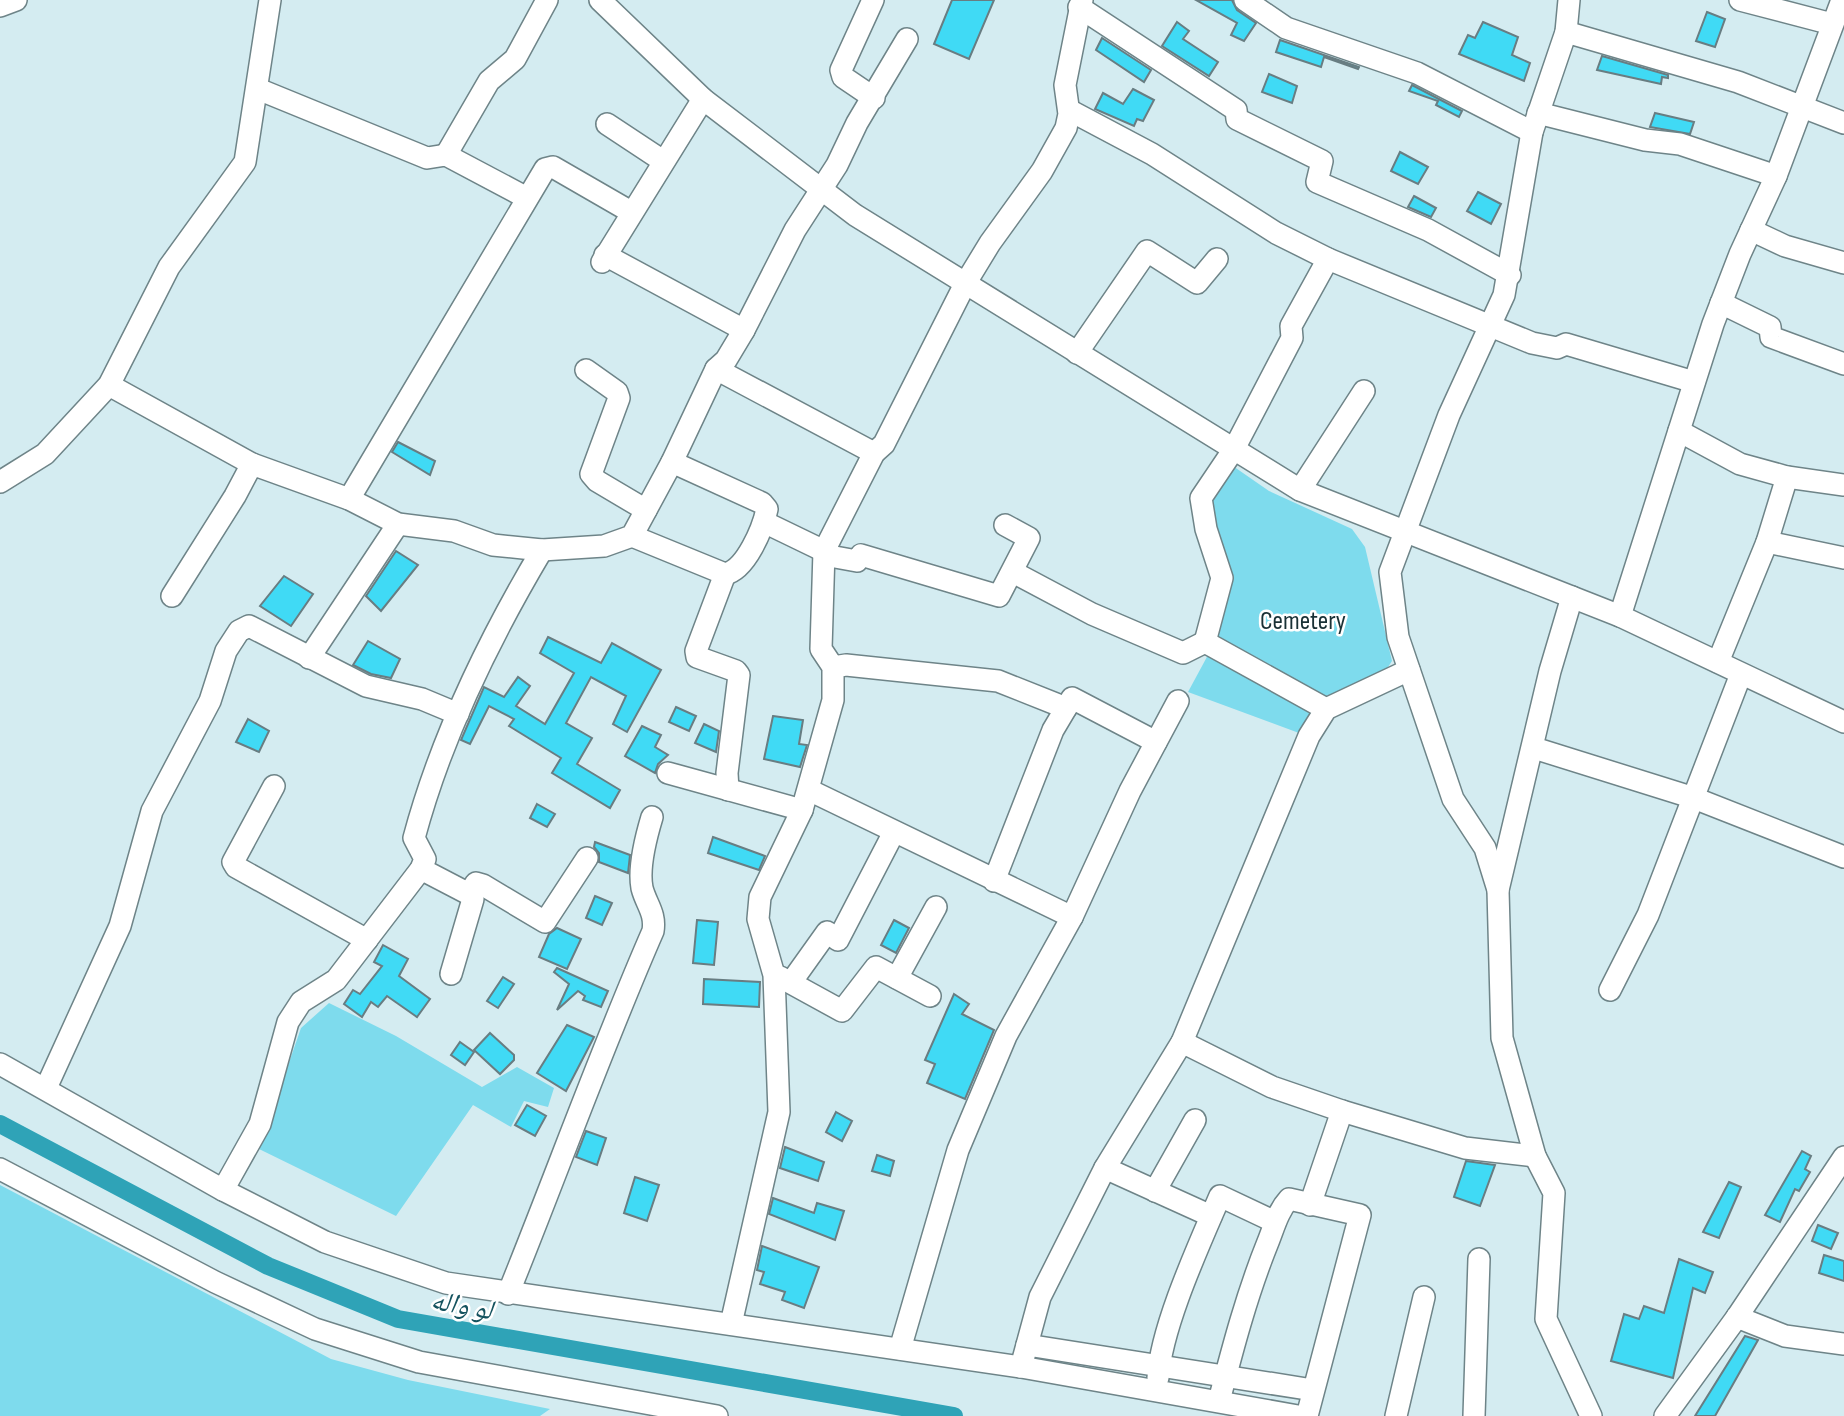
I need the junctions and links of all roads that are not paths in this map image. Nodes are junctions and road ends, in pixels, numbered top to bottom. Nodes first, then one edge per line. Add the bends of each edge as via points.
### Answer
1 (16, 0) edge
2 (270, 0) edge
3 (547, 0) edge
4 (600, 0) edge
5 (873, 0) edge
6 (1245, 0) edge
7 (1569, 0) edge
8 (1740, 0) edge
9 (1842, 0) edge
10 (1081, 3) edge
11 (0, 6) edge
12 (1798, 7) edge
13 (1832, 24) junction
14 (1566, 32) junction
15 (907, 39) dead end
16 (258, 89) junction
17 (874, 98) junction
18 (703, 99) junction
19 (1802, 106) junction
20 (1069, 110) junction
21 (1535, 123) junction
22 (1844, 123) edge
23 (607, 124) dead end
24 (446, 155) junction
25 (663, 161) junction
26 (1776, 176) junction
27 (822, 191) junction
28 (527, 198) junction
29 (631, 212) junction
30 (1751, 230) junction
31 (1217, 259) dead end
32 (1328, 259) junction
33 (1844, 263) edge
34 (1510, 275) junction
35 (965, 285) junction
36 (1721, 303) junction
37 (1488, 325) junction
38 (744, 330) junction
39 (1077, 352) junction
40 (1844, 364) edge
41 (716, 369) junction
42 (586, 370) dead end
43 (1694, 382) junction
44 (109, 385) junction
45 (1364, 391) dead end
46 (1679, 431) junction
47 (1234, 449) junction
48 (874, 453) junction
49 (672, 462) junction
50 (252, 464) junction
51 (1787, 477) junction
52 (0, 482) edge
53 (1844, 485) edge
54 (1300, 490) junction
55 (349, 499) junction
56 (646, 510) junction
57 (764, 522) junction
58 (398, 524) junction
59 (1005, 525) dead end
60 (1403, 532) junction
61 (632, 536) junction
62 (1768, 542) junction
63 (542, 550) junction
64 (824, 553) junction
65 (1844, 558) edge
66 (1013, 572) junction
67 (725, 574) junction
68 (172, 596) dead end
69 (1572, 597) junction
70 (1620, 616) junction
71 (1205, 642) junction
72 (309, 658) junction
73 (1718, 662) junction
74 (833, 667) junction
75 (1409, 670) junction
76 (1741, 674) junction
77 (1178, 701) dead end
78 (1066, 708) junction
79 (1326, 709) junction
80 (458, 714) junction
81 (1843, 719) edge
82 (1156, 742) junction
83 (1534, 748) junction
84 (668, 773) dead end
85 (274, 786) dead end
86 (728, 790) junction
87 (1694, 798) junction
88 (805, 800) junction
89 (652, 817) dead end
90 (893, 834) junction
91 (587, 858) dead end
92 (1844, 858) edge
93 (421, 869) junction
94 (994, 881) junction
95 (1498, 890) junction
96 (469, 894) junction
97 (936, 907) dead end
98 (1072, 918) junction
99 (367, 940) junction
100 (451, 974) dead end
101 (783, 978) junction
102 (897, 978) junction
103 (1611, 990) dead end
104 (930, 996) dead end
105 (1182, 1042) junction
106 (0, 1064) edge
107 (46, 1088) junction
108 (1342, 1111) junction
109 (1195, 1120) dead end
110 (1535, 1156) junction
111 (1844, 1157) edge
112 (1105, 1168) junction
113 (0, 1169) edge
114 (223, 1190) junction
115 (1155, 1191) junction
116 (1310, 1205) junction
117 (1211, 1216) junction
118 (1275, 1222) junction
119 (1479, 1259) dead end
120 (508, 1294) junction
121 (1424, 1297) dead end
122 (1737, 1317) junction
123 (731, 1324) junction
124 (1027, 1345) junction
125 (1844, 1345) edge
126 (900, 1349) junction
127 (1021, 1367) junction
128 (1159, 1367) junction
129 (1226, 1375) junction
130 (1313, 1390) junction
131 (1157, 1391) junction
132 (1219, 1401) junction
133 (646, 1403) junction
134 (626, 1416) edge
135 (717, 1416) edge
136 (1298, 1416) edge
137 (1307, 1416) edge
138 (1396, 1416) edge
139 (1474, 1416) edge
140 (1591, 1416) edge
141 (1665, 1416) edge

1 - 11 street
2 - 16 street
3 - 24 street via 515,59 489,81
4 - 18 street
5 - 17 street via 841,70 843,77
6 - 21 street via 1286,27 1417,73
7 - 14 street
8 - 12 street
9 - 13 street
10 - 20 street via 1065,85
10 - 34 street via 1236,110 1237,119 1322,161 1317,182 1427,230
12 - 13 street
13 - 19 street
14 - 19 street via 1738,82
14 - 21 street
15 - 17 street
16 - 24 street via 427,158
16 - 44 street via 245,162 169,267
17 - 27 street
18 - 25 street
18 - 27 street
19 - 22 street
19 - 26 street
20 - 32 street
20 - 35 street via 1066,128 1042,171
21 - 26 street via 1680,144
21 - 34 street
23 - 25 street
24 - 28 street
25 - 29 street
26 - 30 street
27 - 35 street
27 - 38 street via 795,230
28 - 29 street via 545,169 553,167
28 - 55 street
29 - 38 street via 603,259
30 - 33 street via 1785,246
30 - 36 street
31 - 39 street via 1197,284 1147,251
32 - 37 street
32 - 47 street
34 - 37 street
35 - 39 street
35 - 48 street via 884,444
36 - 40 street via 1770,327 1771,337
36 - 43 street
37 - 43 street via 1532,343 1558,348 1566,344
37 - 60 street
38 - 41 street
39 - 47 street
41 - 48 street
41 - 49 street
42 - 56 street via 619,398 591,474
43 - 46 street
44 - 50 street
44 - 52 street via 45,454
45 - 54 street
46 - 51 street via 1740,464
46 - 70 street
47 - 54 street
47 - 71 street via 1201,498 1222,578
48 - 64 street
49 - 56 street
49 - 57 street via 762,503 767,509
50 - 55 street
50 - 68 street
51 - 53 street
51 - 62 street
54 - 60 street
55 - 58 street
56 - 61 street
57 - 64 street
57 - 67 street via 740,565
58 - 63 street via 454,531 493,545
58 - 72 street
59 - 66 street via 1029,538
60 - 69 street
60 - 75 street via 1390,572 1398,637
61 - 63 street via 604,546
61 - 67 street
62 - 65 street
62 - 73 street
63 - 80 street
64 - 66 street via 857,561 861,555 999,596
64 - 74 street via 821,649
66 - 71 street via 1092,614 1183,653
67 - 86 street via 696,651 697,657 738,675
69 - 70 street
69 - 83 street
70 - 73 street
71 - 79 street
72 - 80 street via 366,686 422,699
72 - 107 street via 245,625 226,651 210,701 152,811 120,926
73 - 76 street
74 - 78 street via 998,681
74 - 88 street via 833,700
75 - 79 street
75 - 95 street via 1454,799 1485,848
76 - 81 street
76 - 87 street
77 - 82 street
78 - 82 street via 1072,698
78 - 94 street via 1053,730
79 - 105 street via 1309,736
80 - 93 street via 414,838 425,859
82 - 98 street
83 - 87 street
83 - 95 street
84 - 86 street
85 - 99 street via 233,862 236,867
86 - 88 street
87 - 92 street
87 - 103 street via 1648,915
88 - 90 street
88 - 101 street via 760,897 758,919
89 - 120 street via 642,889 655,920 653,931 605,1040
90 - 94 street
90 - 101 street via 838,940 827,932
91 - 96 street via 545,922 483,885 476,883
93 - 96 street
93 - 99 street
94 - 98 street
95 - 110 street via 1502,1038
96 - 100 street via 473,906
97 - 102 street
98 - 126 street via 1006,1036 958,1150
99 - 114 street via 336,980 301,1002 288,1022 260,1124
101 - 102 street via 842,1011 876,967
101 - 123 street via 779,1112
102 - 104 street
105 - 108 street via 1272,1087
105 - 112 street
106 - 107 street
107 - 114 street
108 - 110 street via 1465,1148
108 - 116 street
109 - 115 street
110 - 140 street via 1553,1193 1546,1320
111 - 122 street
112 - 115 street
112 - 124 street via 1040,1297
113 - 133 street via 314,1329 419,1362
114 - 120 street via 325,1242 382,1263 446,1283
115 - 117 street
116 - 118 street via 1289,1199
116 - 130 street via 1360,1215
117 - 118 street via 1220,1196
117 - 128 street
118 - 129 street
119 - 139 street
120 - 123 street
121 - 138 street
122 - 125 street via 1785,1336
122 - 141 street
123 - 126 street
124 - 127 street
124 - 128 street
126 - 127 street
127 - 131 street
128 - 129 street
128 - 131 street
129 - 130 street
129 - 132 street
130 - 137 street
131 - 132 street
132 - 136 street
133 - 134 street
133 - 135 street

